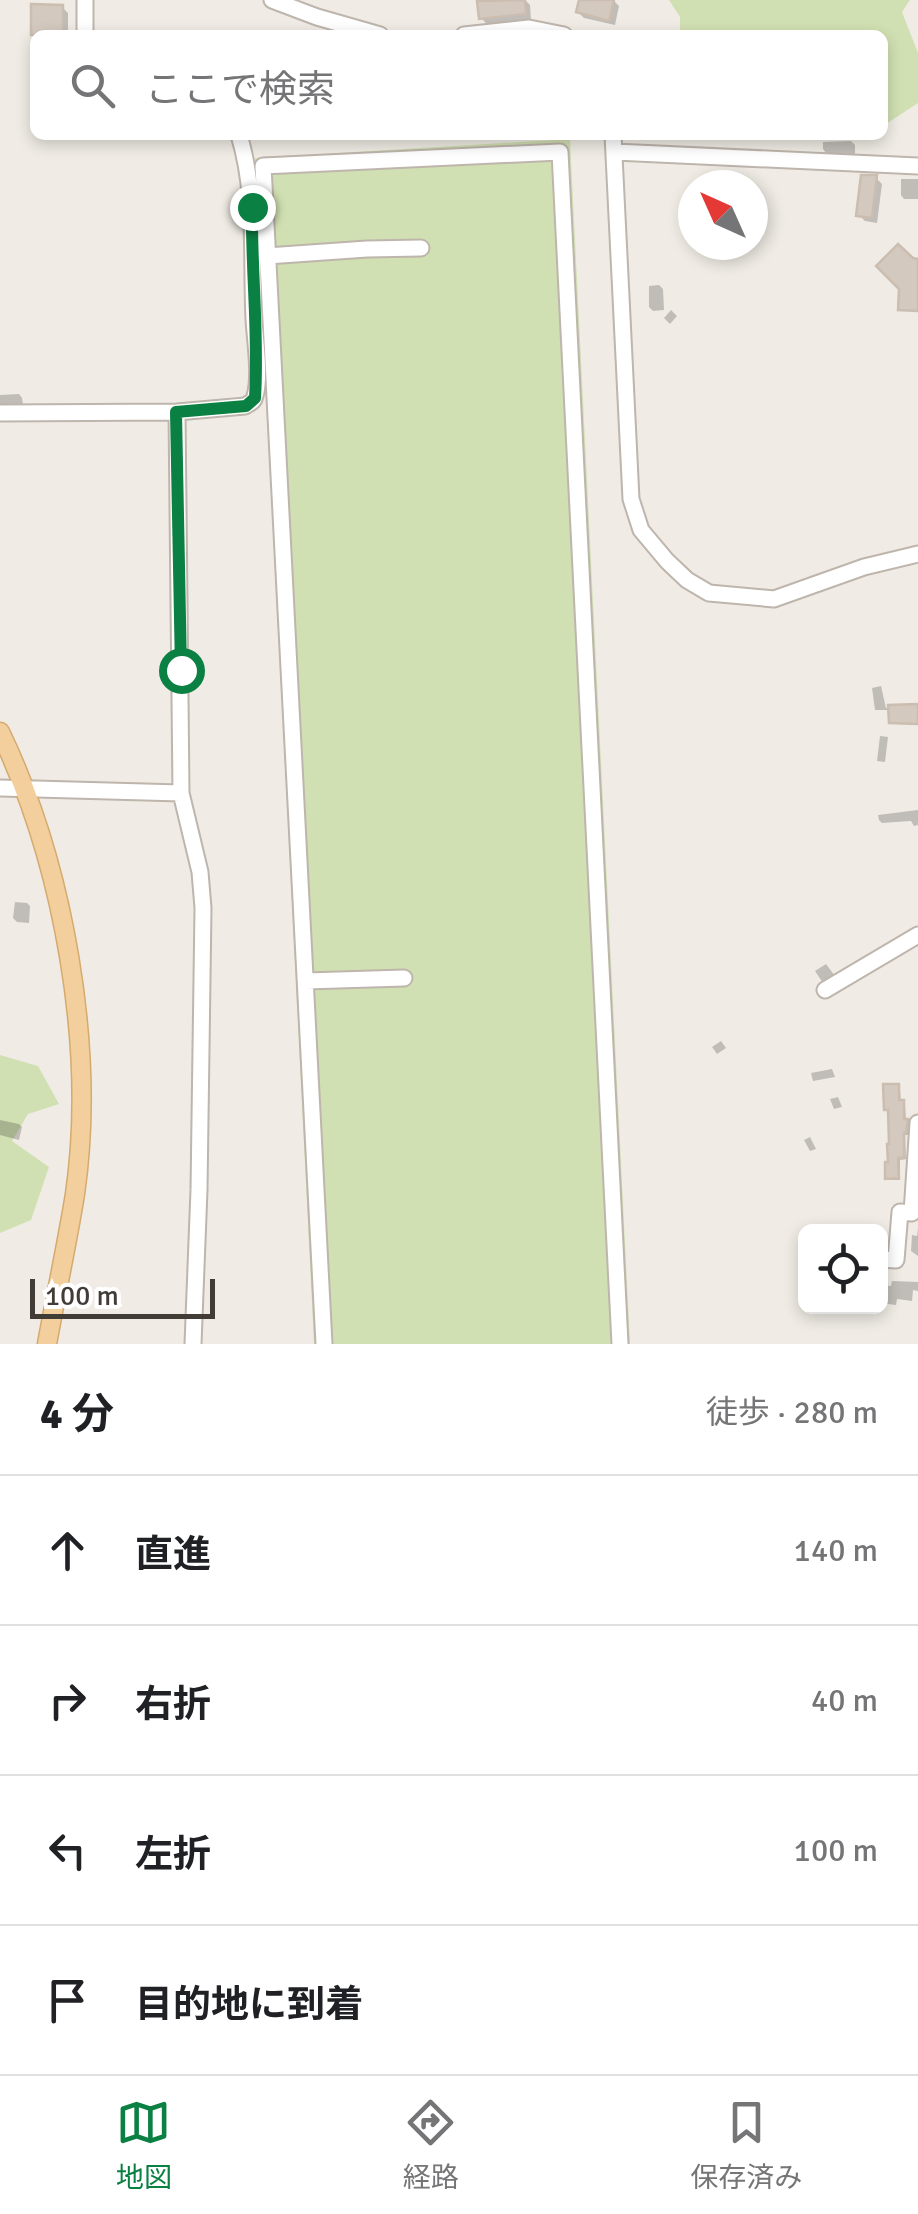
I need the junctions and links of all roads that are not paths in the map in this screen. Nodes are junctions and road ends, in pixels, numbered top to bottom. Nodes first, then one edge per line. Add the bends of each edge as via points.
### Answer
1 (85, 0) edge
2 (272, 0) edge
3 (84, 30) edge
4 (361, 30) edge
5 (510, 30) edge
6 (539, 30) edge
7 (241, 140) edge
8 (614, 140) edge
9 (615, 152) junction
10 (918, 166) edge
11 (421, 248) dead end
12 (267, 256) junction
13 (176, 412) junction
14 (0, 413) edge
15 (918, 554) edge
16 (0, 732) edge
17 (0, 788) edge
18 (24, 788) junction
19 (181, 792) junction
20 (918, 935) edge
21 (404, 978) dead end
22 (306, 981) junction
23 (826, 990) dead end
24 (918, 1123) edge
25 (915, 1213) edge
26 (888, 1260) edge
27 (47, 1344) edge
28 (194, 1344) edge
29 (324, 1344) edge
30 (620, 1344) edge

1 - 3 street
2 - 4 street
5 - 6 street
7 - 13 street via 252,207 255,398 246,406
8 - 9 street
9 - 10 street
9 - 15 street via 632,499 641,530 686,580 737,596 774,599
11 - 12 street
12 - 22 street
12 - 30 street via 262,166 560,152
13 - 14 street
13 - 19 street
16 - 18 main road
17 - 18 street
18 - 19 street
18 - 27 main road via 59,902 82,1086 75,1191
19 - 28 street via 203,908
20 - 23 street
21 - 22 street
22 - 29 street
24 - 25 street
25 - 26 street via 900,1212 896,1260

